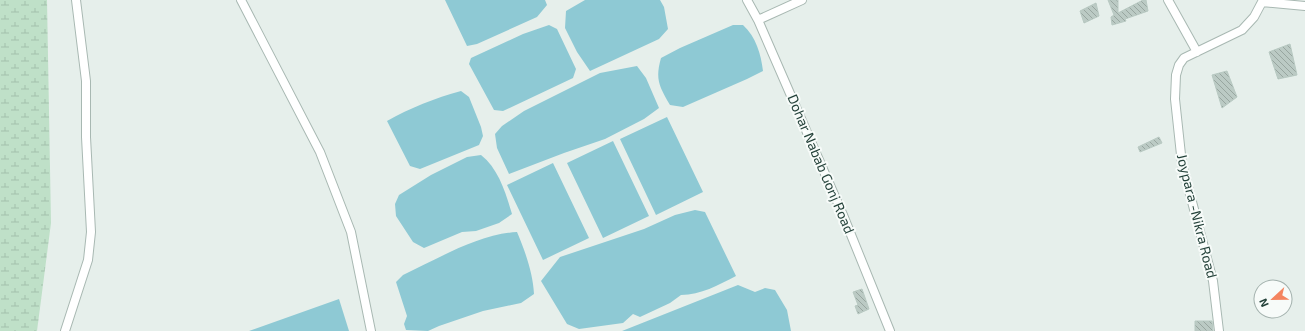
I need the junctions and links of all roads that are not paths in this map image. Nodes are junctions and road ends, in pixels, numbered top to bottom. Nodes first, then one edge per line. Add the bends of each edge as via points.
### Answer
1 (76, 0) edge
2 (242, 0) edge
3 (747, 0) edge
4 (802, 0) edge
5 (1168, 0) edge
6 (1260, 1) edge
7 (1305, 6) edge
8 (758, 20) junction
9 (1197, 52) junction
10 (65, 331) edge
11 (371, 331) edge
12 (890, 331) edge
13 (1218, 331) edge

1 - 10 street via 86,82 91,232 88,260
2 - 11 street via 320,152 351,232
3 - 8 street, Dohar Nabab Gonj Road
4 - 8 street
5 - 9 street
6 - 7 street
6 - 9 street, Joypara -Nikra Road via 1254,17 1242,30
8 - 12 street, Dohar Nabab Gonj Road via 843,215
9 - 13 street, Joypara -Nikra Road via 1184,58 1179,65 1175,99 1182,164 1213,281

